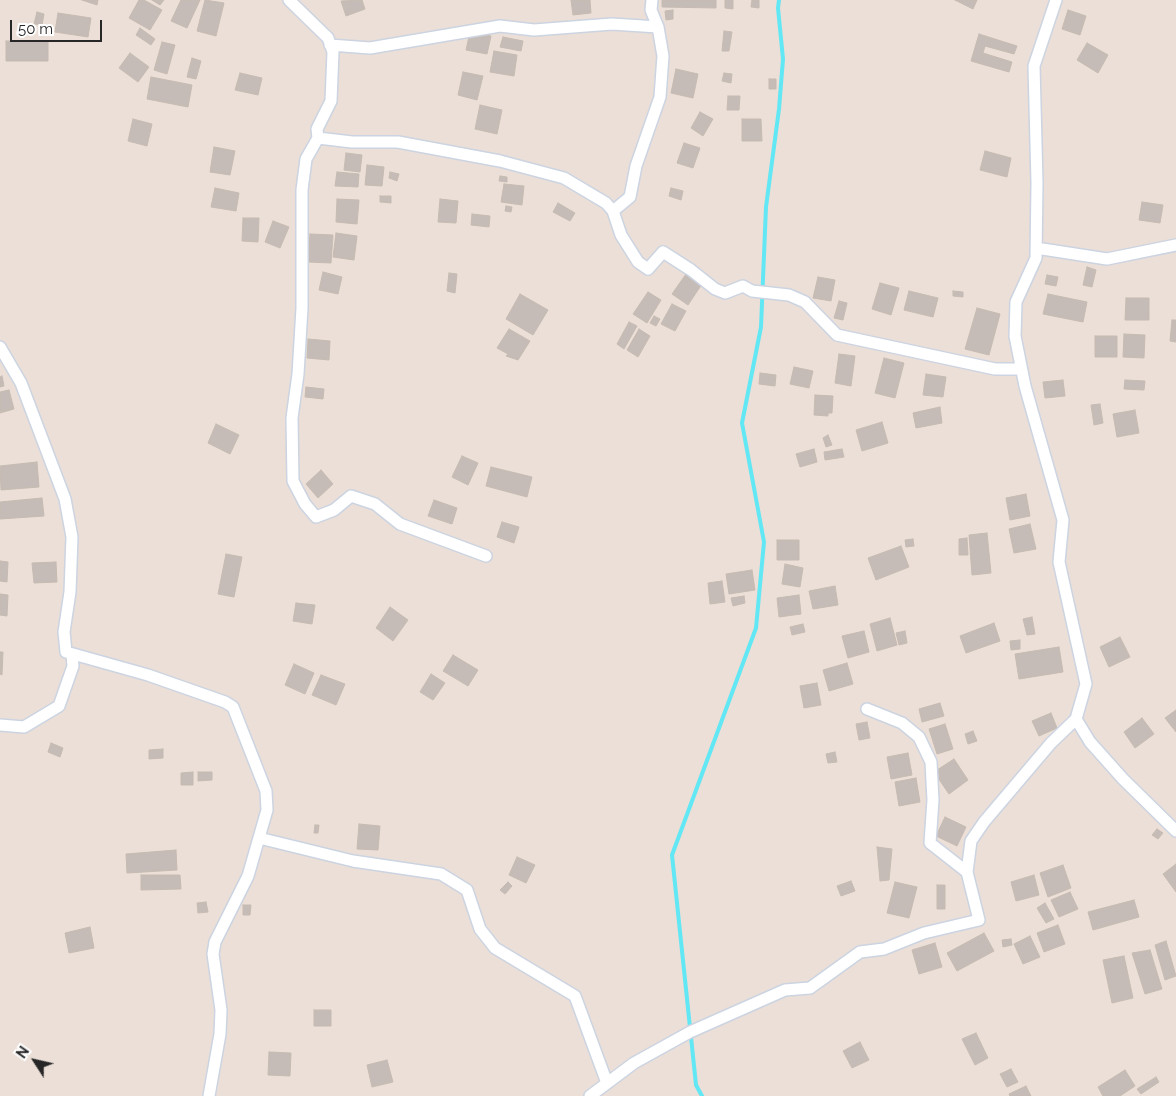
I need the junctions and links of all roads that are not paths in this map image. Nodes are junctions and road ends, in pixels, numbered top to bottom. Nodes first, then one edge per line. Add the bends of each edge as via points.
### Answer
1 (289, 0) edge
2 (652, 0) edge
3 (1056, 0) edge
4 (658, 27) junction
5 (330, 45) junction
6 (318, 138) junction
7 (613, 211) junction
8 (1176, 245) edge
9 (1036, 248) junction
10 (0, 347) edge
11 (1021, 370) junction
12 (486, 556) dead end
13 (72, 655) junction
14 (868, 709) dead end
15 (1076, 719) junction
16 (0, 726) edge
17 (1176, 831) edge
18 (259, 838) junction
19 (967, 872) junction
20 (607, 1083) junction
21 (209, 1096) edge
22 (590, 1096) edge

1 - 5 street via 328,38
2 - 4 street via 651,10
3 - 9 street via 1034,66 1038,183
4 - 5 street via 612,24 534,30 500,26 370,48
4 - 7 street via 663,56 660,97 636,166 630,197
5 - 6 street via 333,52 331,101 317,128
6 - 7 street via 398,142 500,161 564,178 606,203
6 - 12 street via 306,159 302,190 302,308 292,418 292,481 316,517 334,510 351,496 375,504 400,524
7 - 11 street via 621,235 638,262 648,269 663,252 715,290 725,293 743,286 752,291 789,295 805,302 837,335 996,369
8 - 9 street via 1107,259
9 - 11 street via 1036,258 1016,302 1015,336
10 - 13 street via 20,383 65,499 72,537 64,648
11 - 15 street via 1064,520 1059,562 1086,684
13 - 16 street via 74,666 59,706 24,727
13 - 18 street via 148,675 233,707 266,791 267,810
14 - 19 street via 902,723 919,737 931,762 930,843
15 - 17 street via 1090,742 1123,779
15 - 19 street via 1051,743 984,822 971,841
18 - 20 street via 353,861 441,874 466,890 480,929 495,948 575,996
18 - 21 street via 248,876 214,948 220,1034
19 - 20 street via 978,920 924,933 884,949 860,952 810,988 785,990 699,1027 634,1063
20 - 22 street

